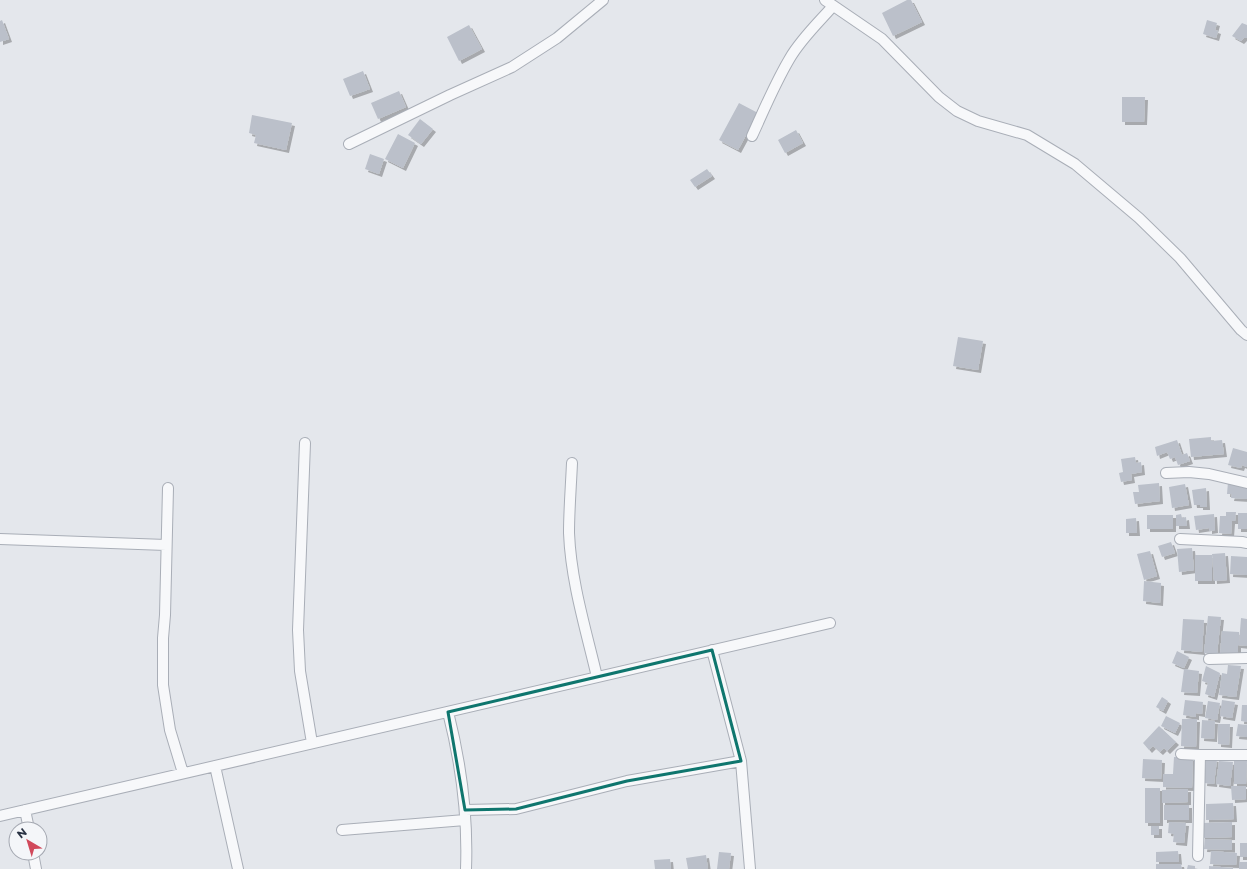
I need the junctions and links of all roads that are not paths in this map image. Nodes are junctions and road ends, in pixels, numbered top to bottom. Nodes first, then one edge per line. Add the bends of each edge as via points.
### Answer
1 (603, 0) edge
2 (829, 3) edge
3 (752, 136) dead end
4 (349, 144) dead end
5 (1247, 335) edge
6 (305, 443) dead end
7 (572, 463) dead end
8 (1166, 473) dead end
9 (1247, 483) edge
10 (168, 488) dead end
11 (0, 539) edge
12 (1180, 539) dead end
13 (1247, 543) edge
14 (166, 546) junction
15 (830, 623) dead end
16 (712, 650) junction
17 (1247, 658) edge
18 (1209, 659) dead end
19 (597, 677) junction
20 (448, 712) junction
21 (312, 743) junction
22 (1181, 754) dead end
23 (1200, 755) junction
24 (1247, 755) edge
25 (740, 761) junction
26 (215, 766) junction
27 (183, 773) junction
28 (25, 810) junction
29 (465, 815) junction
30 (0, 816) edge
31 (27, 821) edge
32 (342, 830) dead end
33 (1198, 856) dead end
34 (238, 869) edge
35 (466, 869) edge
36 (750, 869) edge

1 - 4 street via 557,38 512,67
2 - 3 street via 790,58
2 - 5 street via 882,39 939,97 957,111 978,121 1027,135 1075,164 1139,218 1180,258
6 - 21 street via 298,630 300,671
7 - 19 street via 569,533 580,608
8 - 9 street via 1209,474
10 - 14 street
11 - 14 street
12 - 13 street
14 - 27 street via 163,685 170,730
15 - 16 street
16 - 19 street
16 - 25 street
17 - 18 street
19 - 20 street
20 - 21 street
20 - 29 street via 459,760
21 - 26 street
22 - 23 street
23 - 24 street
23 - 33 street
25 - 29 street via 627,781 516,809
25 - 36 street
26 - 27 street
26 - 34 street
27 - 28 street
28 - 30 street
28 - 31 street
29 - 32 street
29 - 35 street

